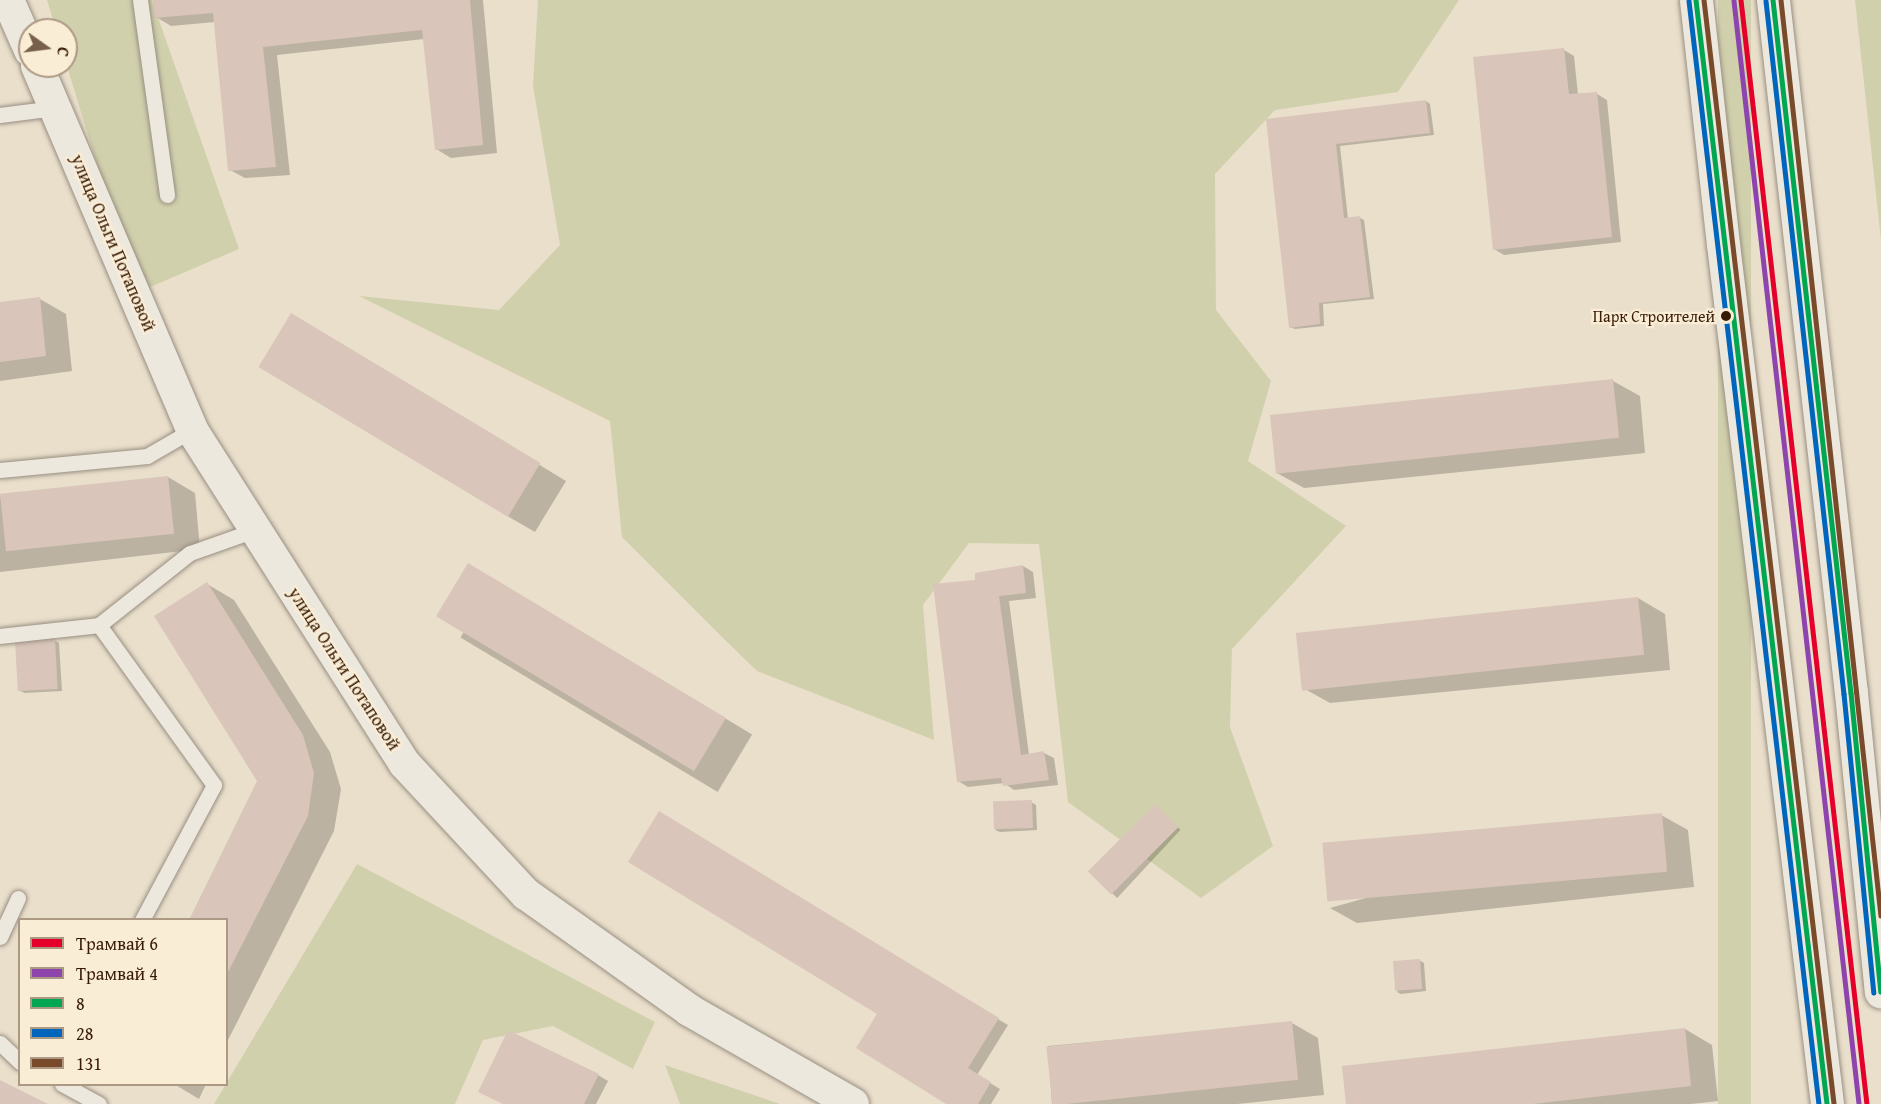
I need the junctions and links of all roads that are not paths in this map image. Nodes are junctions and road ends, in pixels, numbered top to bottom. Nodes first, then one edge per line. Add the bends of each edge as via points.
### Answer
1 (8, 0) edge
2 (140, 0) edge
3 (1696, 0) edge
4 (1773, 0) edge
5 (18, 23) edge
6 (42, 78) edge
7 (55, 108) junction
8 (0, 116) edge
9 (167, 195) dead end
10 (192, 430) junction
11 (0, 470) edge
12 (255, 530) junction
13 (99, 625) junction
14 (0, 636) edge
15 (18, 897) dead end
16 (143, 918) edge
17 (0, 937) edge
18 (1881, 991) edge
19 (0, 1043) edge
20 (18, 1060) edge
21 (66, 1086) edge
22 (99, 1104) edge
23 (853, 1104) edge
24 (1827, 1104) edge

1 - 5 street
2 - 9 lane
3 - 24 main road
4 - 18 main road
6 - 7 street, улица Ольги Потаповой
7 - 8 lane
7 - 10 street, улица Ольги Потаповой
10 - 11 lane via 147,456
10 - 12 street, улица Ольги Потаповой
12 - 13 lane via 190,553
12 - 23 street, улица Ольги Потаповой via 405,764 526,894 689,1010
13 - 14 lane
13 - 16 lane via 213,785
15 - 17 lane
19 - 20 lane
21 - 22 lane

